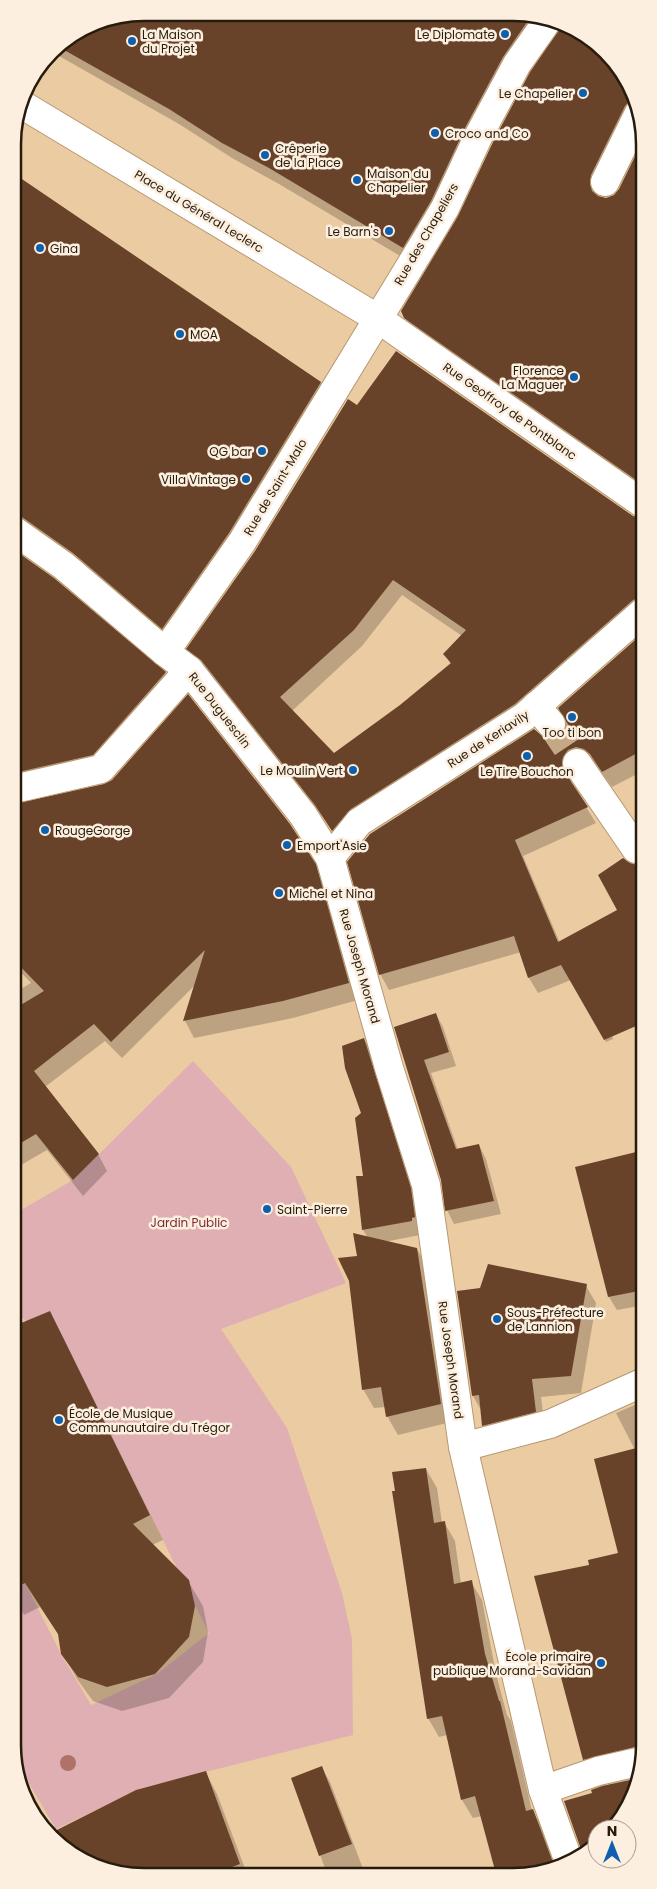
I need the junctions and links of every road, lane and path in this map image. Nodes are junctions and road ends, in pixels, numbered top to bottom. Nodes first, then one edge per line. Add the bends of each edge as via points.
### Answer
1 (544, 26) edge
2 (27, 107) edge
3 (634, 124) edge
4 (605, 182) dead end
5 (377, 318) junction
6 (636, 499) edge
7 (22, 536) edge
8 (636, 620) edge
9 (164, 652) junction
10 (189, 670) junction
11 (577, 763) tunnel mouth
12 (22, 788) edge
13 (636, 849) dead end
14 (330, 858) junction
15 (635, 1386) edge
16 (463, 1448) junction
17 (635, 1764) edge
18 (543, 1790) junction
19 (567, 1854) edge

1 - 5 street, Rue des Chapeliers via 516,64 445,208
2 - 5 street, Place du Général Leclerc
3 - 4 street
5 - 6 street, Rue Geoffroy de Pontblanc
5 - 9 street, Rue de Saint-Malo via 242,542
7 - 9 street, Rue Duguesclin via 64,566
8 - 14 street, Rue de Keriavily via 544,715 524,717 358,822
9 - 10 street, Rue Duguesclin
10 - 12 street via 101,769
10 - 14 street, Rue Duguesclin via 303,814
11 - 13 street
14 - 16 street, Rue Joseph Morand via 389,1068 426,1185
15 - 16 street via 550,1424
16 - 18 street, Rue Joseph Morand
17 - 18 street via 598,1771
18 - 19 street, Rue Joseph Morand

